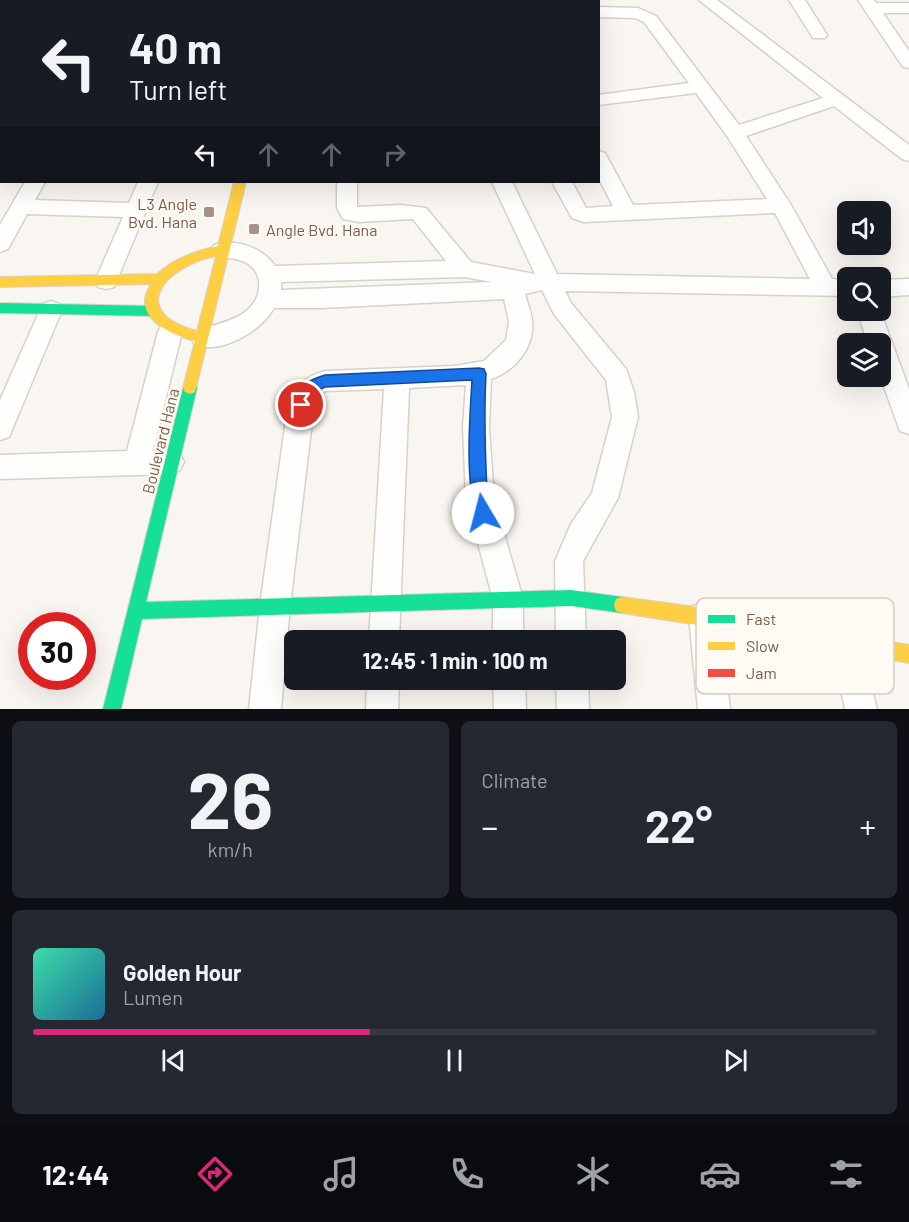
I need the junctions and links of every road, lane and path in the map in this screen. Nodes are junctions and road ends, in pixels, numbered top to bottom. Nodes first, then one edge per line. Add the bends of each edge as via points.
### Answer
1 (707, 0) edge
2 (797, 0) edge
3 (869, 4) edge
4 (909, 8) edge
5 (600, 12) edge
6 (819, 35) dead end
7 (908, 60) edge
8 (702, 87) junction
9 (837, 99) junction
10 (600, 100) edge
11 (735, 133) junction
12 (909, 155) edge
13 (600, 161) edge
14 (35, 183) edge
15 (148, 183) edge
16 (240, 183) edge
17 (347, 183) edge
18 (502, 183) edge
19 (563, 183) edge
20 (781, 205) junction
21 (23, 207) junction
22 (136, 210) junction
23 (626, 212) junction
24 (0, 244) edge
25 (222, 249) junction
26 (464, 270) junction
27 (269, 274) junction
28 (160, 279) junction
29 (106, 281) junction
30 (0, 282) edge
31 (527, 282) junction
32 (825, 287) junction
33 (909, 287) edge
34 (837, 288) edge
35 (891, 288) edge
36 (268, 299) junction
37 (0, 308) edge
38 (51, 310) junction
39 (153, 311) junction
40 (170, 332) junction
41 (203, 338) junction
42 (479, 374) junction
43 (891, 374) edge
44 (397, 379) junction
45 (909, 423) edge
46 (0, 429) edge
47 (171, 462) junction
48 (137, 463) junction
49 (0, 467) edge
50 (570, 598) junction
51 (508, 599) junction
52 (386, 602) junction
53 (275, 606) junction
54 (136, 611) junction
55 (696, 616) edge
56 (385, 630) edge
57 (508, 630) edge
58 (572, 630) edge
59 (894, 651) edge
60 (909, 654) edge
61 (383, 690) edge
62 (509, 690) edge
63 (572, 690) edge
64 (712, 694) edge
65 (858, 694) edge
66 (112, 709) edge
67 (265, 709) edge
68 (382, 709) edge
69 (510, 709) edge
70 (573, 709) edge
71 (714, 709) edge
72 (861, 709) edge

1 - 9 street
2 - 6 street
3 - 4 street
3 - 7 street
5 - 8 street via 648,17
8 - 10 street
8 - 11 street
9 - 11 street
9 - 12 street
11 - 20 street
13 - 23 street
14 - 21 street
15 - 22 street
16 - 25 street, Boulevard Hana
17 - 26 street via 350,214 403,210 419,213
18 - 31 street
19 - 23 street via 579,213
20 - 23 street
20 - 32 street
21 - 22 street
21 - 24 street
22 - 29 street
25 - 27 street via 252,256
25 - 28 street via 187,258
25 - 41 street, Boulevard Hana
26 - 27 street
26 - 31 street
27 - 36 street
28 - 29 street
28 - 39 street via 152,301
29 - 30 street
31 - 32 street
31 - 36 street via 321,299
31 - 42 street via 518,342 503,360
31 - 50 street via 562,308 618,376 625,417 604,498 569,561
32 - 34 street
33 - 35 street
36 - 41 street via 253,319 238,329
37 - 38 street
38 - 39 street
38 - 46 street
39 - 40 street
40 - 41 street
40 - 48 street
41 - 47 street, Boulevard Hana
42 - 44 street
42 - 51 street via 476,427 480,498
43 - 45 street
44 - 52 street
44 - 53 street via 325,381 307,389 301,405
47 - 48 street
47 - 54 street, Boulevard Hana
48 - 49 street
50 - 51 street
50 - 55 street
50 - 58 street
51 - 52 street
51 - 57 street
52 - 53 street
52 - 56 street
53 - 54 street
53 - 67 street
54 - 66 street, Boulevard Hana
59 - 60 street
61 - 68 street
62 - 69 street
63 - 70 street
64 - 71 street
65 - 72 street

